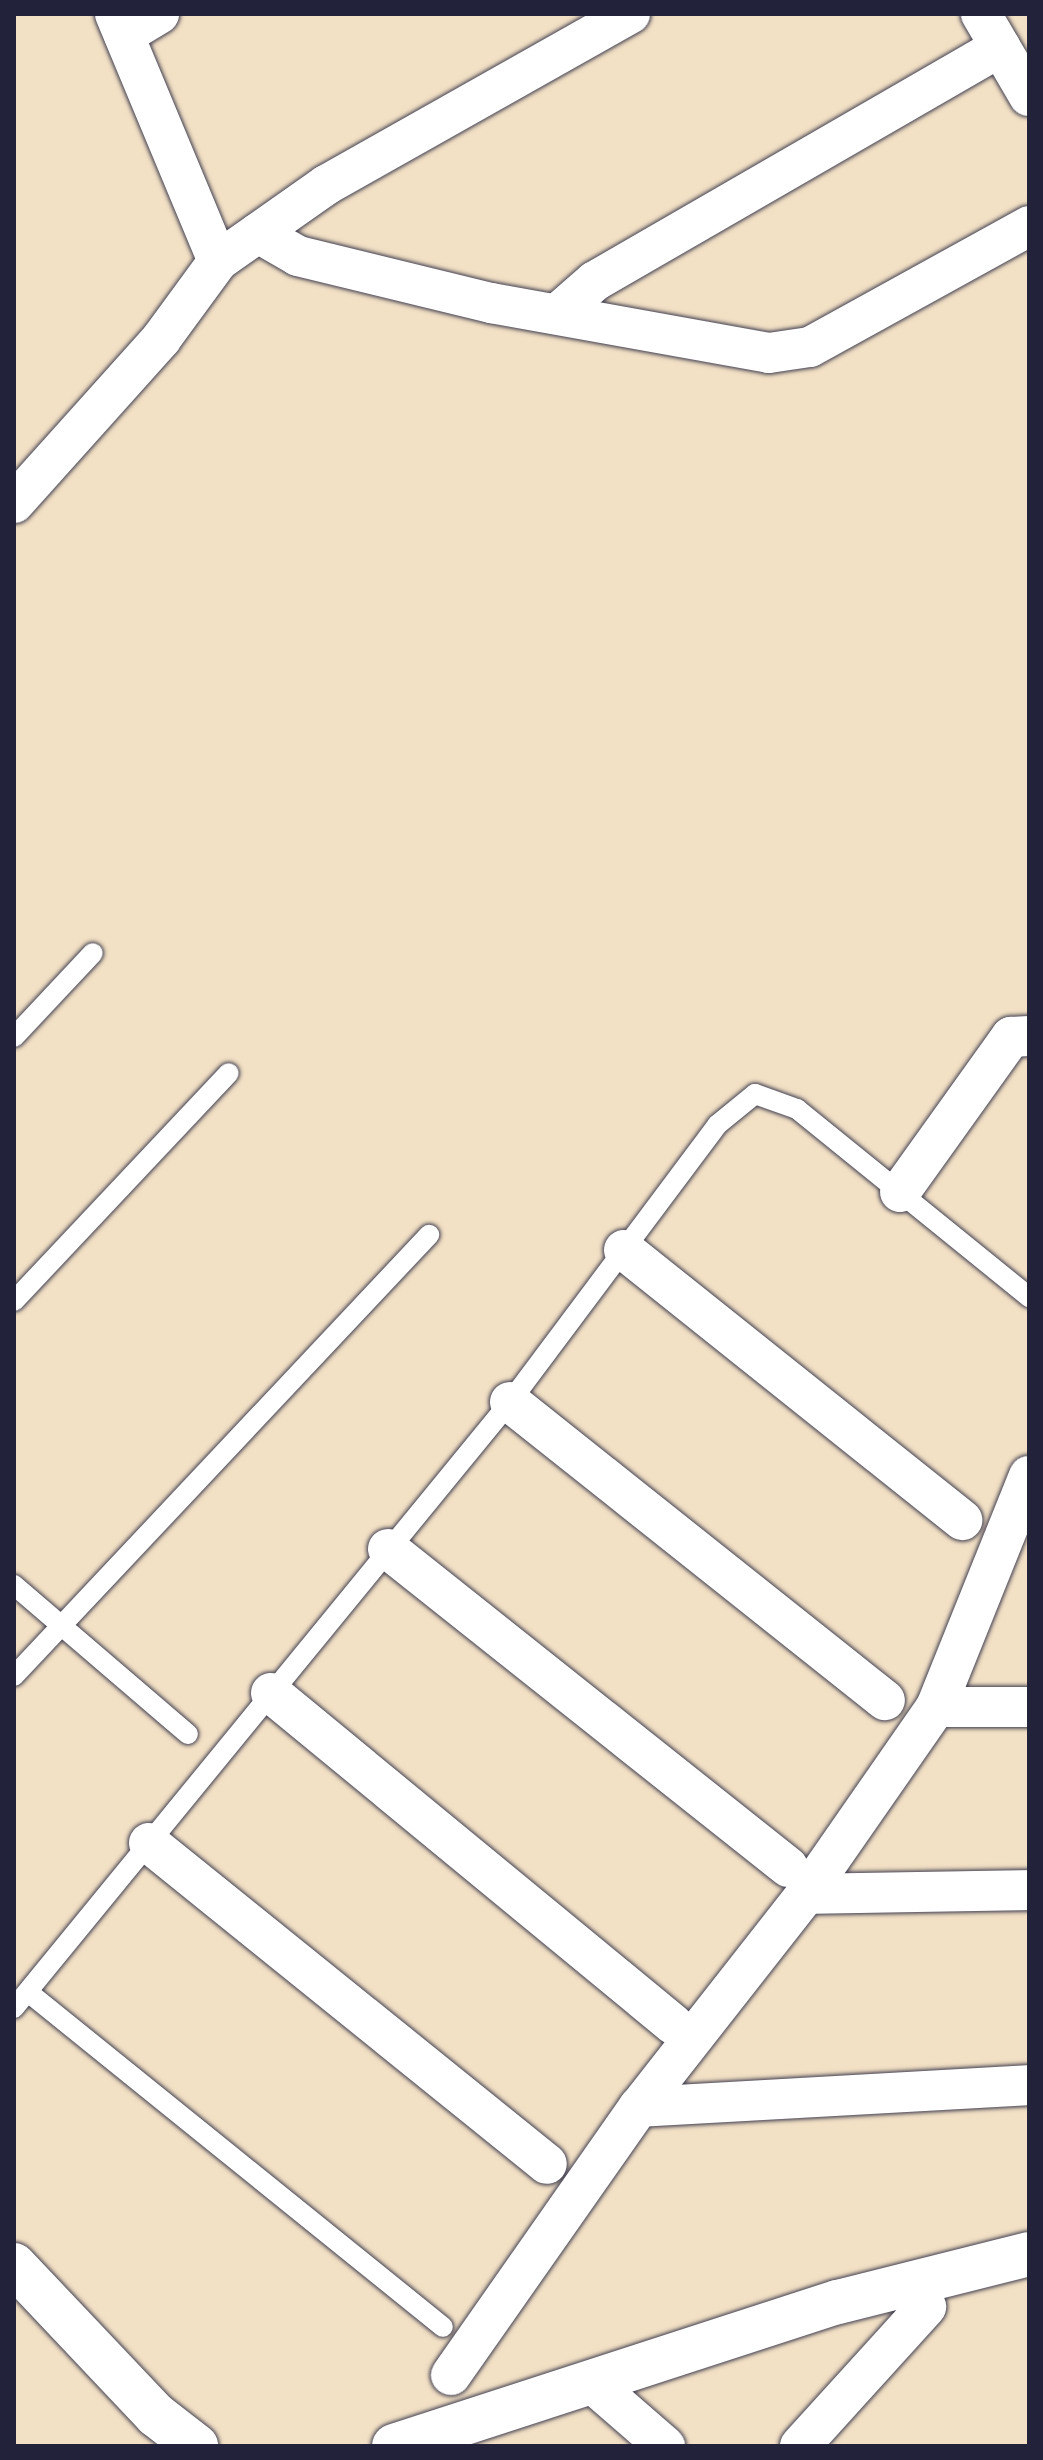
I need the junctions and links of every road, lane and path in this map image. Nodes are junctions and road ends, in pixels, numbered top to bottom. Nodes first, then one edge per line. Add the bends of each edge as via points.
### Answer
1 (159, 14) edge
2 (630, 14) edge
3 (120, 25) edge
4 (991, 30) edge
5 (1029, 96) edge
6 (1029, 226) edge
7 (258, 233) junction
8 (218, 261) junction
9 (557, 314) junction
10 (14, 503) edge
11 (93, 953) dead end
12 (1029, 1036) edge
13 (14, 1037) edge
14 (229, 1073) dead end
15 (900, 1192) junction
16 (429, 1235) dead end
17 (624, 1250) junction
18 (1029, 1297) edge
19 (14, 1301) edge
20 (510, 1402) junction
21 (1029, 1476) edge
22 (962, 1520) dead end
23 (1018, 1531) edge
24 (388, 1549) junction
25 (14, 1585) edge
26 (61, 1627) junction
27 (14, 1676) edge
28 (271, 1693) junction
29 (885, 1700) dead end
30 (936, 1707) junction
31 (1029, 1707) edge
32 (188, 1734) dead end
33 (149, 1843) junction
34 (797, 1880) junction
35 (1029, 1890) edge
36 (28, 1992) junction
37 (14, 2008) edge
38 (673, 2024) dead end
39 (1029, 2085) edge
40 (639, 2107) junction
41 (547, 2164) dead end
42 (1029, 2254) edge
43 (14, 2265) edge
44 (926, 2307) dead end
45 (443, 2327) dead end
46 (451, 2375) dead end
47 (591, 2382) junction
48 (196, 2446) edge
49 (394, 2446) edge
50 (665, 2446) edge
51 (800, 2446) edge

1 - 3 street
2 - 7 street via 326,185
3 - 8 street
4 - 5 street
4 - 9 street via 595,281
6 - 9 street via 810,347 769,353
7 - 8 street
7 - 9 street via 298,256
8 - 10 street via 161,339
11 - 13 lane
12 - 15 street via 1011,1037
14 - 19 lane
15 - 17 lane via 797,1109 755,1094 717,1125
15 - 18 lane
16 - 26 lane
17 - 20 lane
17 - 22 street
20 - 24 lane
20 - 29 street
21 - 23 street
23 - 30 street
24 - 28 lane
24 - 34 street
25 - 26 lane
26 - 27 lane
26 - 32 lane
28 - 33 lane
28 - 38 street
30 - 31 street
30 - 34 street
33 - 36 lane
33 - 41 street
34 - 35 street
34 - 40 street
36 - 37 lane
36 - 45 lane
39 - 40 street
40 - 46 street
42 - 47 street via 838,2302
43 - 48 street via 156,2415
44 - 51 street
47 - 49 street
47 - 50 street

